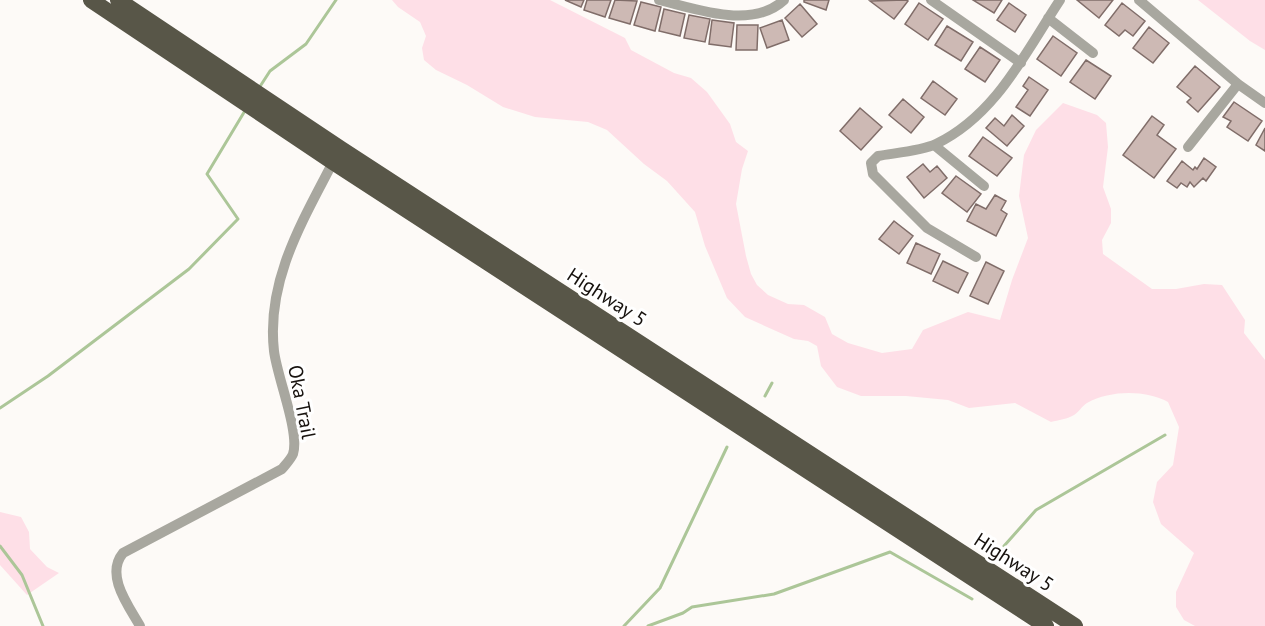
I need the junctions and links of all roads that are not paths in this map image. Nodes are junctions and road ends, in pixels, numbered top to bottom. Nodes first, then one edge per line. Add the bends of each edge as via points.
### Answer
1 (91, 0) edge
2 (118, 0) edge
3 (659, 0) edge
4 (784, 0) edge
5 (931, 0) edge
6 (1060, 0) edge
7 (1139, 0) edge
8 (1048, 18) junction
9 (1093, 53) dead end
10 (1021, 63) junction
11 (1238, 84) junction
12 (1265, 103) edge
13 (934, 145) junction
14 (1188, 147) dead end
15 (333, 162) junction
16 (984, 186) dead end
17 (976, 257) dead end
18 (140, 626) edge
19 (1046, 626) edge
20 (1075, 626) edge

1 - 15 highway, Highway 5
2 - 20 highway, Highway 5
3 - 4 street via 719,14 756,15 775,9
5 - 10 street
6 - 8 street
7 - 11 street
8 - 9 street
8 - 10 street
10 - 13 street via 967,125
11 - 12 street
11 - 14 street
13 - 16 street
13 - 17 street via 878,156 871,163 873,174 927,228
15 - 18 street, Oka Trail via 295,234 280,274 274,312 274,351 294,437 293,455 282,469 123,553 116,564 116,576
15 - 19 highway, Highway 5

